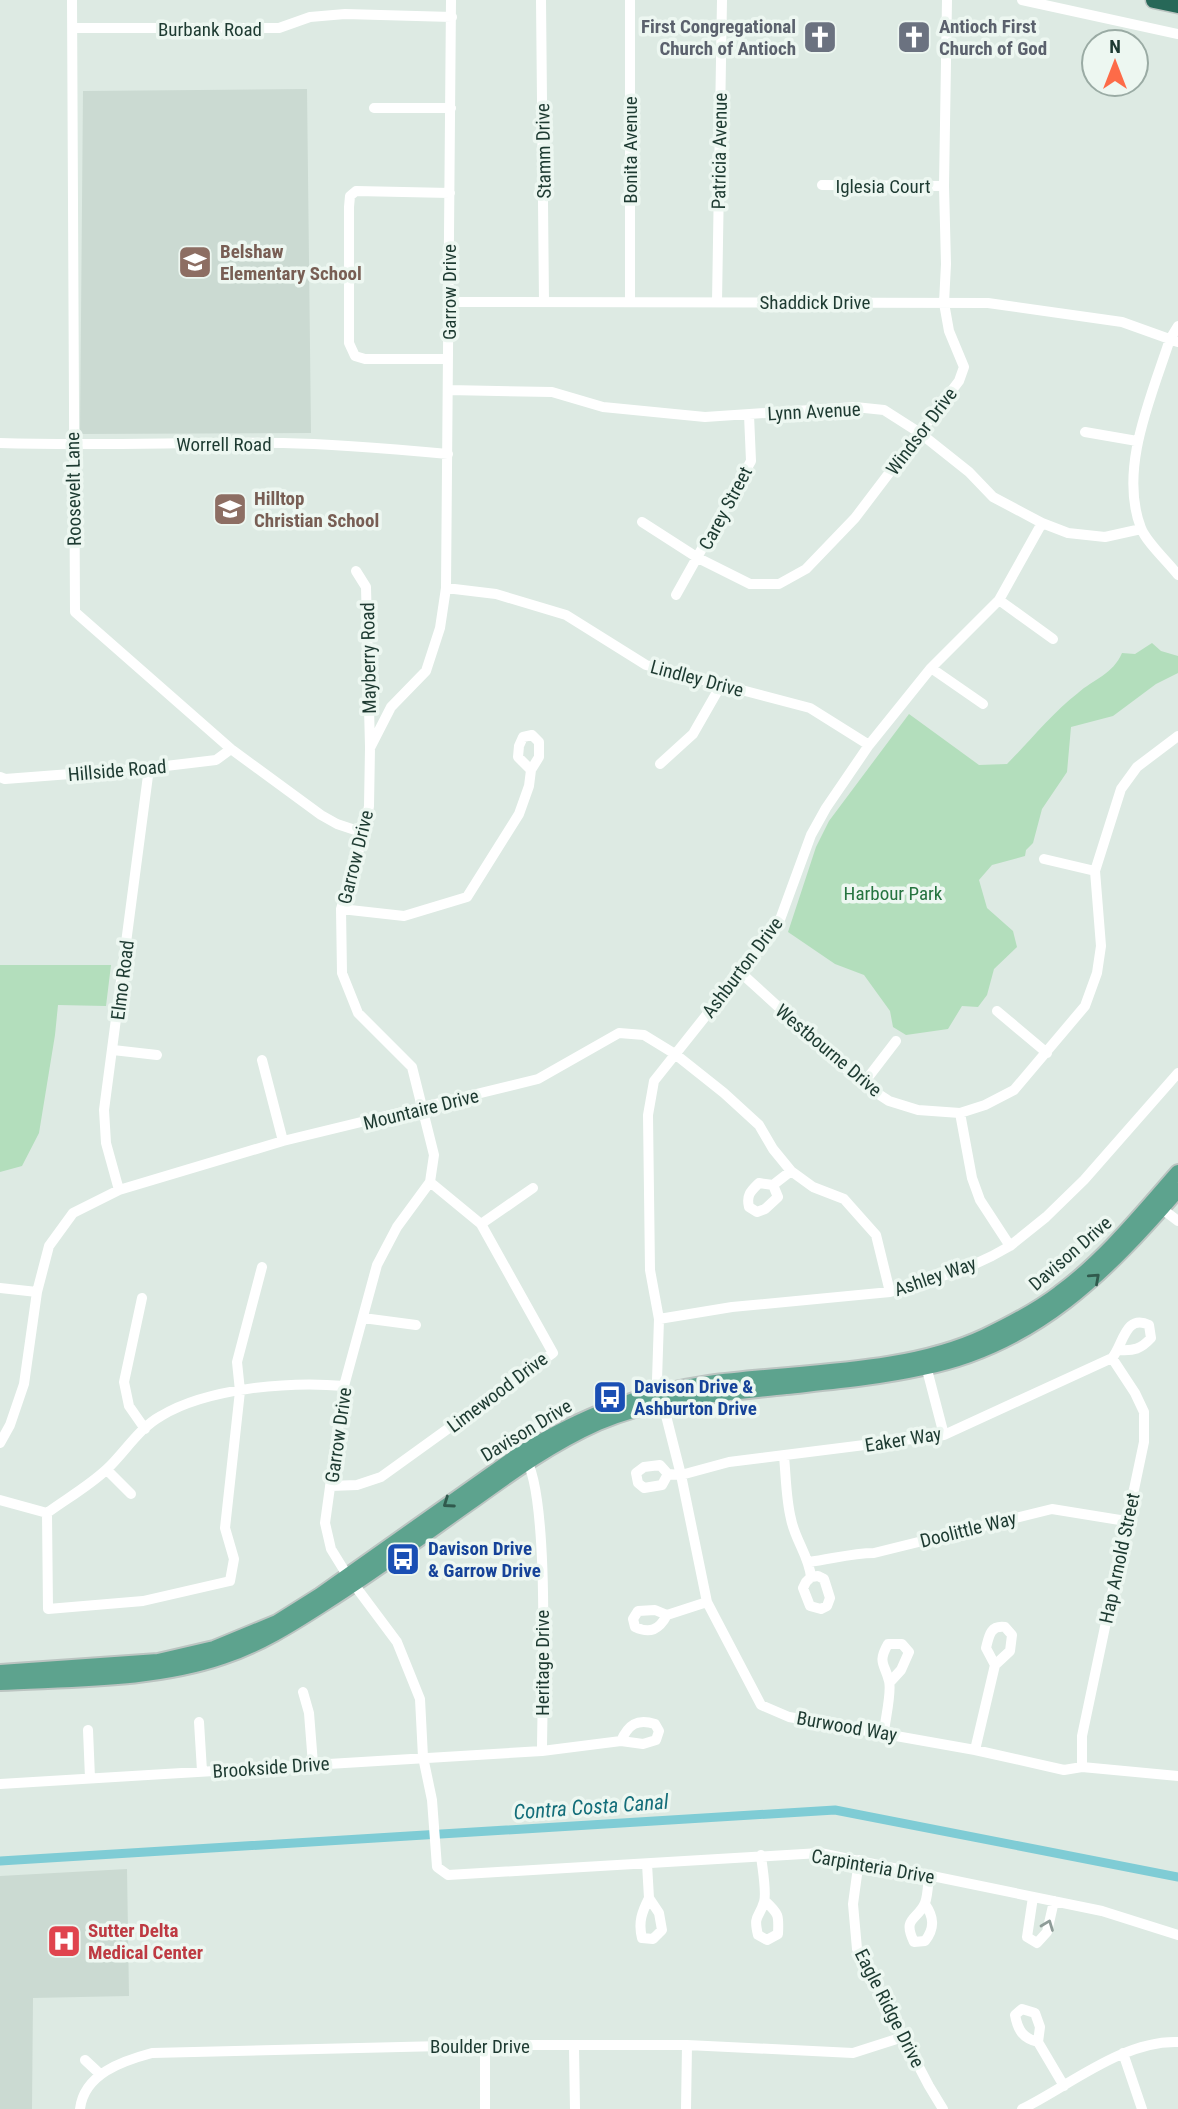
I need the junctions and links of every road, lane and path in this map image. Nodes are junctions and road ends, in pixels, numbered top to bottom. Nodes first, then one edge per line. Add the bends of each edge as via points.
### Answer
1 (72, 0) edge
2 (451, 0) edge
3 (541, 0) edge
4 (630, 0) edge
5 (722, 0) edge
6 (947, 0) edge
7 (1022, 0) edge
8 (1154, 0) edge
9 (1178, 5) edge
10 (452, 17) junction
11 (73, 28) junction
12 (1178, 33) edge
13 (374, 108) dead end
14 (451, 108) junction
15 (822, 186) dead end
16 (944, 186) junction
17 (450, 193) junction
18 (630, 301) junction
19 (448, 302) junction
20 (544, 302) junction
21 (717, 302) junction
22 (944, 303) junction
23 (1178, 326) edge
24 (1174, 341) edge
25 (449, 359) junction
26 (448, 390) junction
27 (749, 415) junction
28 (1086, 432) dead end
29 (919, 433) junction
30 (1137, 441) junction
31 (0, 443) edge
32 (73, 445) junction
33 (449, 454) junction
34 (642, 522) dead end
35 (1042, 523) junction
36 (1141, 529) junction
37 (698, 558) junction
38 (356, 571) dead end
39 (1178, 575) edge
40 (446, 588) junction
41 (676, 595) dead end
42 (999, 600) junction
43 (1053, 639) dead end
44 (931, 668) junction
45 (721, 685) junction
46 (983, 704) dead end
47 (1178, 736) edge
48 (869, 746) junction
49 (370, 748) junction
50 (231, 749) junction
51 (660, 764) dead end
52 (149, 768) junction
53 (531, 770) dead end
54 (0, 778) edge
55 (364, 833) junction
56 (1044, 859) dead end
57 (1095, 871) junction
58 (341, 909) junction
59 (740, 972) junction
60 (997, 1011) dead end
61 (897, 1041) dead end
62 (113, 1050) junction
63 (1047, 1053) junction
64 (675, 1054) junction
65 (158, 1055) dead end
66 (262, 1060) dead end
67 (1178, 1073) edge
68 (863, 1084) junction
69 (424, 1108) junction
70 (960, 1113) junction
71 (284, 1141) junction
72 (791, 1171) junction
73 (1178, 1172) edge
74 (430, 1182) junction
75 (773, 1185) dead end
76 (533, 1188) dead end
77 (119, 1190) junction
78 (1178, 1190) edge
79 (1157, 1205) junction
80 (1178, 1221) edge
81 (481, 1224) junction
82 (1010, 1246) junction
83 (261, 1267) dead end
84 (0, 1287) edge
85 (37, 1292) junction
86 (890, 1292) junction
87 (142, 1298) dead end
88 (363, 1318) junction
89 (659, 1319) junction
90 (416, 1325) dead end
91 (1116, 1354) joint
92 (925, 1362) junction
93 (344, 1386) junction
94 (240, 1391) junction
95 (662, 1398) junction
96 (145, 1429) junction
97 (944, 1435) junction
98 (0, 1443) edge
99 (784, 1456) junction
100 (525, 1457) junction
101 (107, 1470) junction
102 (668, 1474) dead end
103 (681, 1475) junction
104 (330, 1486) junction
105 (131, 1494) dead end
106 (0, 1500) edge
107 (47, 1513) junction
108 (1126, 1521) junction
109 (809, 1562) junction
110 (542, 1571) junction
111 (481, 1574) dead end
112 (811, 1577) dead end
113 (351, 1580) junction
114 (707, 1602) junction
115 (667, 1615) dead end
116 (995, 1665) dead end
117 (0, 1672) edge
118 (890, 1682) dead end
119 (0, 1683) edge
120 (303, 1692) dead end
121 (199, 1722) dead end
122 (88, 1730) dead end
123 (884, 1732) junction
124 (621, 1741) dead end
125 (975, 1750) junction
126 (542, 1751) junction
127 (423, 1757) junction
128 (313, 1764) junction
129 (1082, 1767) junction
130 (202, 1771) junction
131 (1178, 1776) edge
132 (90, 1778) junction
133 (0, 1784) edge
134 (761, 1855) junction
135 (859, 1860) junction
136 (646, 1864) junction
137 (437, 1867) joint
138 (929, 1875) junction
139 (1033, 1897) junction
140 (649, 1898) dead end
141 (1054, 1901) junction
142 (765, 1902) dead end
143 (925, 1904) dead end
144 (1178, 1935) edge
145 (903, 2037) junction
146 (1038, 2042) dead end
147 (1178, 2042) edge
148 (485, 2045) junction
149 (687, 2045) junction
150 (574, 2046) junction
151 (1123, 2053) junction
152 (85, 2060) dead end
153 (100, 2074) junction
154 (1063, 2086) junction
155 (80, 2109) edge
156 (485, 2109) edge
157 (575, 2109) edge
158 (686, 2109) edge
159 (943, 2109) edge
160 (1022, 2109) edge
161 (1142, 2109) edge

1 - 11 street, Roosevelt Lane
2 - 10 street, Garrow Drive
3 - 20 street, Stamm Drive
4 - 18 street, Bonita Avenue
5 - 21 street, Patricia Avenue
6 - 16 street, Windsor Drive
7 - 12 street
8 - 9 highway
10 - 11 street, Burbank Road via 345,14 310,17 279,28
10 - 14 street, Garrow Drive
11 - 32 street, Roosevelt Lane
13 - 14 street
14 - 17 street, Garrow Drive
15 - 16 street, Iglesia Court
16 - 22 street, Windsor Drive
17 - 19 street, Garrow Drive
17 - 25 street via 356,191 349,196 349,343 355,356
18 - 20 street, Shaddick Drive
18 - 21 street, Shaddick Drive
19 - 20 street, Shaddick Drive
19 - 25 street, Garrow Drive
21 - 22 street, Shaddick Drive
22 - 24 street, Shaddick Drive via 988,303 1122,322
22 - 29 street, Windsor Drive via 949,331 964,367 959,381
23 - 24 street
24 - 30 street
25 - 26 street, Garrow Drive
26 - 27 street, Lynn Avenue via 552,392 603,407 705,417
26 - 33 street, Garrow Drive
27 - 29 street, Lynn Avenue via 855,407 884,410
27 - 37 street, Carey Street via 751,461
28 - 30 street
29 - 35 street, Lynn Avenue via 993,497
29 - 37 street, Windsor Drive via 855,517 806,569 779,584 750,584
30 - 36 street via 1135,498
31 - 32 street, Worrell Road
32 - 33 street, Worrell Road via 283,443
32 - 50 street, Roosevelt Lane via 75,612
33 - 40 street, Garrow Drive
34 - 37 street, Windsor Drive
35 - 36 street, Lynn Avenue via 1068,533 1105,537
35 - 42 street, Ashburton Drive
36 - 39 street
37 - 41 street, Carey Street
38 - 49 street, Mayberry Road via 366,587
40 - 45 street, Lindley Drive via 496,594 566,615 646,665
40 - 49 street, Garrow Drive via 440,628 426,671 391,707
42 - 43 street
42 - 44 street, Ashburton Drive
44 - 46 street
44 - 48 street, Ashburton Drive
45 - 48 street, Lindley Drive via 810,708
45 - 51 street via 693,734
47 - 57 street, Westbourne Drive via 1137,768 1121,789
48 - 59 street, Ashburton Drive via 811,835 778,925
49 - 55 street, Garrow Drive
50 - 52 street, Hillside Road via 216,760
50 - 55 street, Roosevelt Lane via 321,815
52 - 54 street, Hillside Road
52 - 62 street, Elmo Road
53 - 58 street via 519,814 467,897 404,916
55 - 58 street, Garrow Drive
56 - 57 street
57 - 63 street, Westbourne Drive via 1101,946 1097,974 1086,1006
58 - 69 street, Garrow Drive via 342,973 358,1013 412,1067
59 - 64 street, Ashburton Drive
59 - 68 street, Westbourne Drive
60 - 63 street
61 - 68 street
62 - 65 street
62 - 77 street, Elmo Road via 104,1110 106,1143
63 - 70 street, Westbourne Drive via 1014,1090
64 - 69 street, Mountaire Drive via 644,1035 619,1033 538,1079
64 - 72 street, Mountaire Drive via 759,1125
64 - 89 street, Ashburton Drive via 654,1081 648,1115 650,1269
66 - 71 street
67 - 82 street, Ashley Way via 1084,1180
68 - 70 street, Westbourne Drive via 889,1101 918,1110
69 - 71 street, Mountaire Drive
69 - 74 street, Garrow Drive via 434,1155
70 - 82 street via 980,1200
71 - 77 street, Mountaire Drive
72 - 75 street
72 - 86 street, Mountaire Drive via 813,1187 844,1199 876,1235
73 - 79 main road, Davison Drive
74 - 81 street, Limewood Drive
74 - 88 street, Garrow Drive via 397,1227 377,1265
76 - 81 street
77 - 85 street, Mountaire Drive via 73,1213 49,1246
78 - 79 main road, Davison Drive
79 - 80 street
79 - 92 main road, Davison Drive via 1100,1275 1042,1319 984,1350
81 - 104 street, Limewood Drive via 553,1353 381,1477 357,1485
82 - 86 street, Ashley Way via 962,1270
83 - 94 street via 237,1362
84 - 85 street
85 - 98 street, Mountaire Drive via 23,1384
86 - 89 street, Ashley Way
87 - 96 street via 124,1382 129,1406
88 - 90 street
88 - 93 street, Garrow Drive
89 - 95 street, Ashburton Drive via 657,1380
91 - 97 street, Eaker Way
91 - 108 street, Hap Arnold Street via 1144,1412 1144,1442
92 - 95 main road, Davison Drive via 846,1381
92 - 97 street
93 - 94 street via 313,1383
93 - 104 street, Garrow Drive
94 - 96 street via 203,1396 160,1416
94 - 107 street via 225,1528 234,1559 230,1581 143,1601 48,1609
95 - 100 main road, Davison Drive
95 - 103 street, Burwood Way
96 - 101 street
97 - 99 street, Eaker Way
99 - 103 street, Eaker Way via 729,1462
99 - 109 street via 791,1519
100 - 110 street, Heritage Drive via 532,1473
100 - 113 main road, Davison Drive
101 - 105 street
101 - 107 street
102 - 103 street, Eaker Way
103 - 114 street, Burwood Way
104 - 113 street, Garrow Drive via 325,1523 331,1549
106 - 107 street
108 - 109 street, Doolittle Way via 1052,1508 874,1553
108 - 129 street, Hap Arnold Street via 1082,1736
109 - 112 street
110 - 111 street
110 - 126 street, Heritage Drive
113 - 117 main road, Davison Drive via 277,1622 214,1648 158,1661
113 - 119 main road, Davison Drive via 277,1634 222,1657 129,1675
113 - 127 street, Garrow Drive via 397,1642 420,1699
114 - 115 street
114 - 123 street, Burwood Way via 761,1704 789,1717
116 - 125 street
118 - 123 street
120 - 128 street
121 - 130 street
122 - 132 street
123 - 125 street, Burwood Way
124 - 126 street, Brookside Drive
125 - 129 street, Burwood Way via 1064,1770
126 - 127 street, Brookside Drive
127 - 128 street, Brookside Drive
127 - 137 street, Garrow Drive
128 - 130 street, Brookside Drive
129 - 131 street, Burwood Way
130 - 132 street, Brookside Drive
132 - 133 street, Brookside Drive
134 - 135 street, Carpinteria Drive via 820,1853
134 - 136 street, Carpinteria Drive
134 - 142 street
135 - 138 street, Carpinteria Drive
135 - 145 street, Eagle Ridge Drive via 853,1904 857,1949
136 - 137 street, Carpinteria Drive via 448,1875
136 - 140 street
138 - 139 street, Carpinteria Drive
138 - 143 street
139 - 141 street, Carpinteria Drive
139 -> 141 street via 1027,1937 1037,1943 1047,1932
141 - 144 street, Carpinteria Drive
145 - 149 street, Boulder Drive via 853,2053
145 - 159 street, Eagle Ridge Drive
146 - 154 street
147 - 151 street via 1164,2041
148 - 150 street, Boulder Drive
148 - 153 street, Boulder Drive via 152,2053
148 - 156 street
149 - 150 street, Boulder Drive
149 - 158 street
150 - 157 street
151 - 154 street
151 - 161 street
152 - 153 street
153 - 155 street via 82,2094
154 - 160 street

